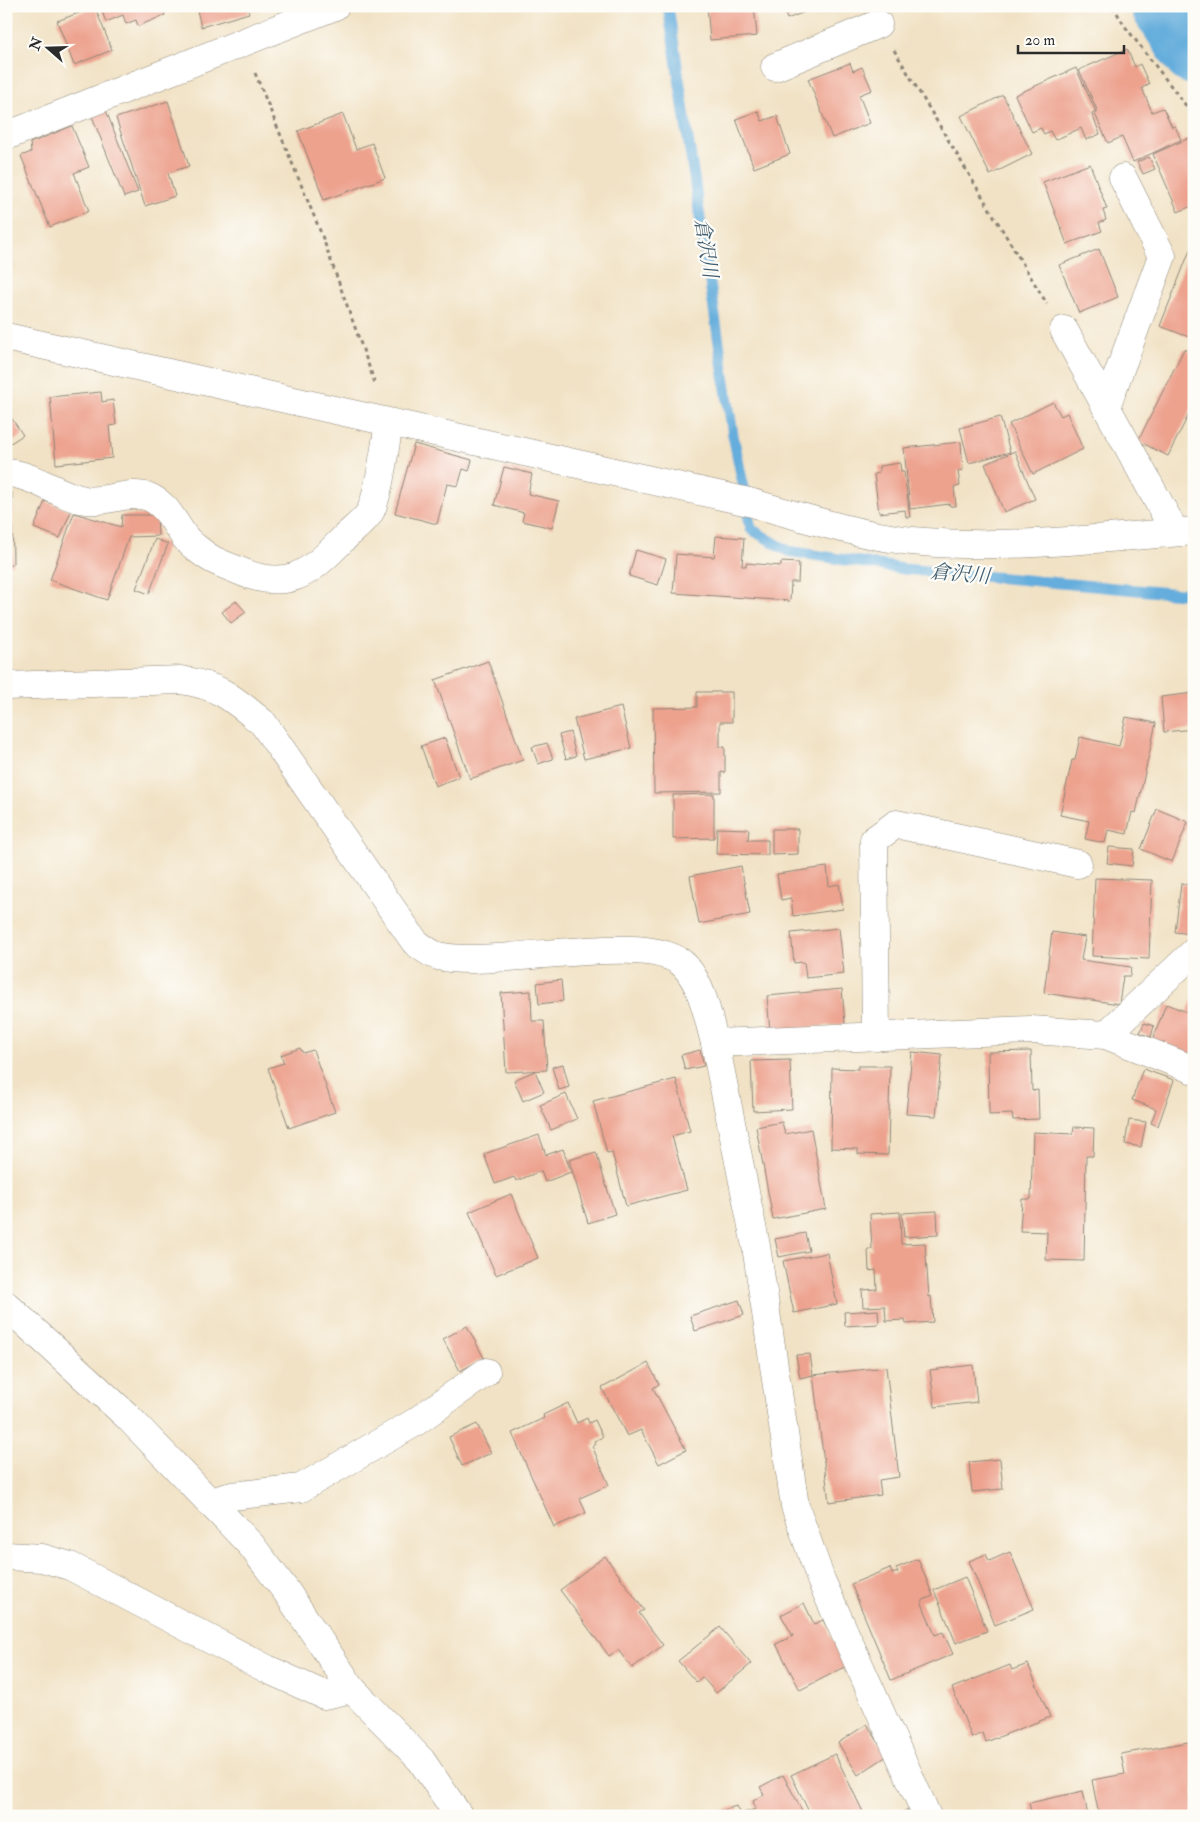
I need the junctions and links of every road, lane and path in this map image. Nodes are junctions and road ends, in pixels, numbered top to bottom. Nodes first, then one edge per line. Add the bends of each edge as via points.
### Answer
1 (335, 6) edge
2 (1113, 6) edge
3 (878, 24) joint
4 (244, 44) junction
5 (775, 66) dead end
6 (1194, 116) edge
7 (6, 136) edge
8 (1123, 178) dead end
9 (1064, 330) joint
10 (6, 337) edge
11 (1106, 407) junction
12 (389, 424) junction
13 (6, 473) edge
14 (1184, 531) edge
15 (6, 686) edge
16 (1078, 864) dead end
17 (1194, 952) edge
18 (1106, 1035) junction
19 (876, 1037) junction
20 (714, 1043) junction
21 (1194, 1070) edge
22 (6, 1305) edge
23 (486, 1372) dead end
24 (210, 1502) junction
25 (6, 1556) edge
26 (352, 1689) junction
27 (459, 1816) edge
28 (927, 1816) edge

1 - 4 street
2 - 6 path
3 - 5 street
3 - 9 path
4 - 7 street
4 - 12 path via 321,233
8 - 11 street via 1162,256
9 - 11 street
10 - 12 street
11 - 14 street
12 - 13 street via 369,513 328,555 287,580 253,577 210,558 184,536 164,506 149,497 136,495 102,501 84,500
12 - 14 street via 911,540 998,544
15 - 20 street via 181,680 207,684 229,695 263,723 415,942 437,956 468,959 576,951 645,951 668,955 684,964 694,978
16 - 19 street via 896,824 874,840
17 - 18 street
18 - 19 street via 1031,1030
18 - 21 street
19 - 20 street
20 - 28 street via 756,1246 795,1506 821,1580
22 - 24 street via 127,1416
23 - 24 street via 414,1423 301,1488 232,1496
24 - 26 street via 251,1545 286,1591
25 - 26 street via 42,1558 70,1566 267,1669 324,1695
26 - 27 street via 421,1760

